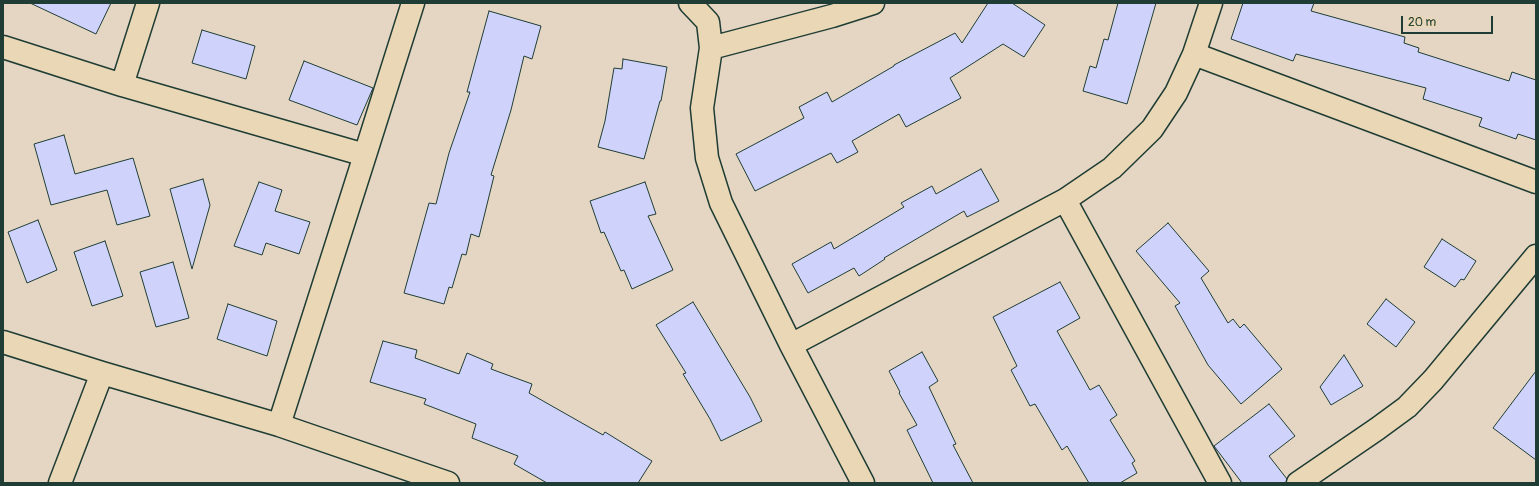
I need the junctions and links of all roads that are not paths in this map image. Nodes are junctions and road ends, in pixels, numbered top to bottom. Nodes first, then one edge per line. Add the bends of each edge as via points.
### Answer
1 (148, 3) edge
2 (413, 3) edge
3 (692, 3) edge
4 (874, 3) edge
5 (1211, 3) edge
6 (3, 47) edge
7 (711, 48) junction
8 (1194, 54) junction
9 (122, 85) junction
10 (365, 155) junction
11 (1536, 182) edge
12 (1065, 200) junction
13 (1536, 256) edge
14 (3, 342) edge
15 (791, 345) junction
16 (102, 373) junction
17 (279, 425) junction
18 (60, 483) edge
19 (448, 483) edge
20 (863, 483) edge
21 (1220, 483) edge
22 (1298, 483) edge

1 - 9 street
2 - 10 street
3 - 7 street via 708,22
4 - 7 street
5 - 8 street
6 - 9 street
7 - 15 street via 702,108 706,158 721,203
8 - 11 street
8 - 12 street via 1176,93 1152,129 1112,168
9 - 10 street
10 - 17 street
12 - 15 street
12 - 21 street
13 - 22 street via 1433,380 1407,407
14 - 16 street
15 - 20 street
16 - 17 street
16 - 18 street
17 - 19 street

